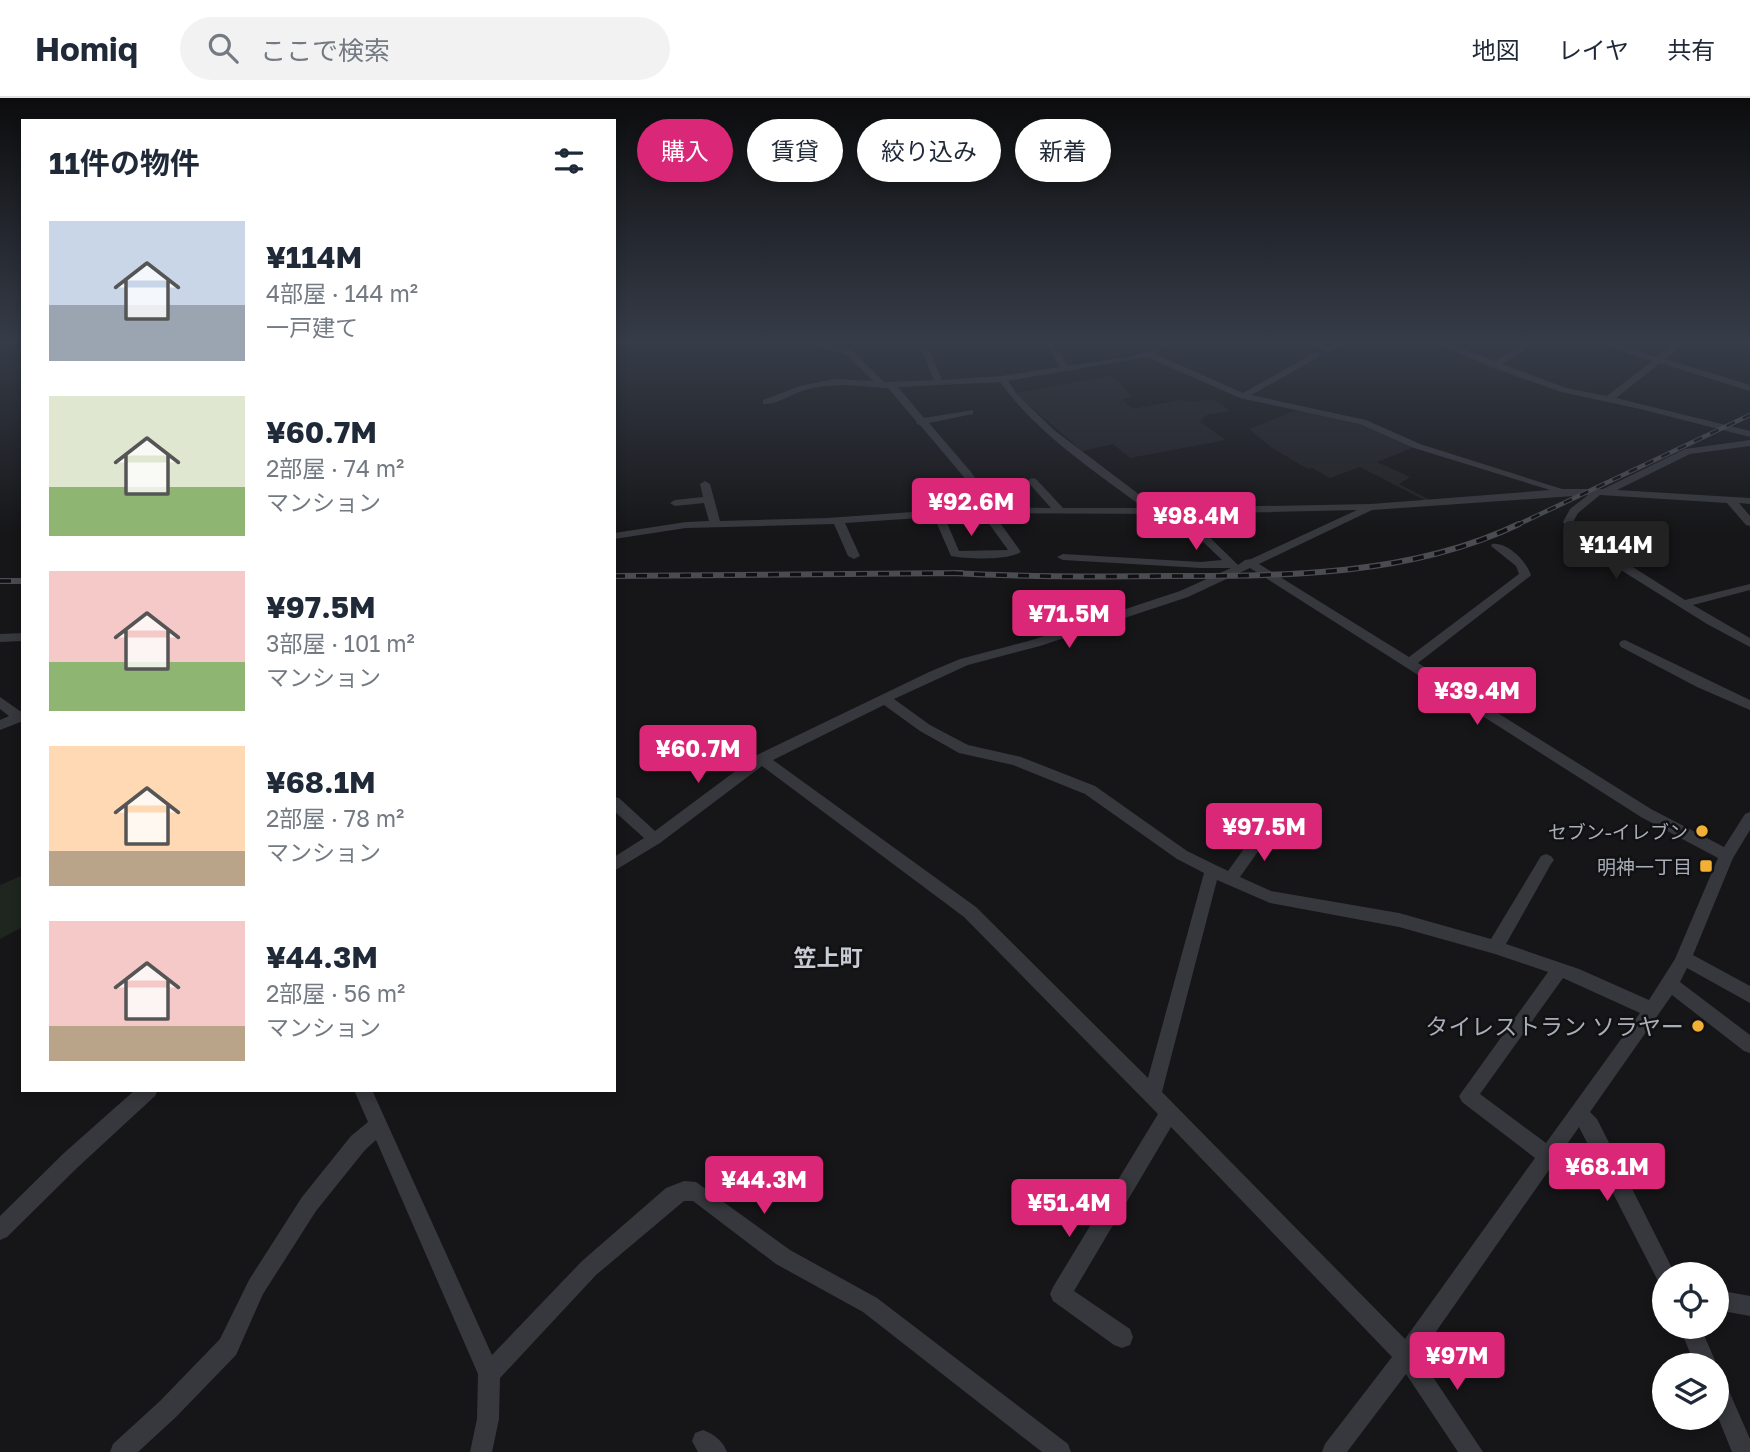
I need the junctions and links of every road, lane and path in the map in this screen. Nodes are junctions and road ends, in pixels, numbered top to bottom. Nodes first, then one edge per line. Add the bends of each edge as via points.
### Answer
1 (905, 406) edge
2 (1025, 406) edge
3 (1290, 406) edge
4 (1634, 406) edge
5 (970, 412) dead end
6 (920, 422) junction
7 (1750, 434) edge
8 (1750, 443) edge
9 (1032, 481) dead end
10 (705, 484) dead end
11 (1568, 492) junction
12 (1600, 493) junction
13 (709, 499) junction
14 (1730, 500) junction
15 (1750, 501) edge
16 (675, 503) dead end
17 (1371, 508) junction
18 (988, 510) junction
19 (1059, 510) junction
20 (1177, 510) junction
21 (1154, 512) junction
22 (938, 514) junction
23 (838, 520) junction
24 (1750, 523) edge
25 (715, 524) junction
26 (616, 536) edge
27 (1496, 546) dead end
28 (854, 556) dead end
29 (1063, 557) dead end
30 (1238, 564) junction
31 (1749, 587) edge
32 (1684, 604) junction
33 (21, 637) edge
34 (0, 638) edge
35 (1750, 643) edge
36 (1625, 644) dead end
37 (1410, 662) junction
38 (885, 699) junction
39 (0, 702) edge
40 (1750, 705) edge
41 (21, 716) edge
42 (0, 725) edge
43 (762, 759) junction
44 (616, 804) edge
45 (1748, 823) edge
46 (1268, 826) dead end
47 (655, 839) junction
48 (1726, 855) junction
49 (1546, 860) dead end
50 (616, 864) edge
51 (1212, 872) junction
52 (1230, 880) junction
53 (1495, 947) junction
54 (1685, 959) junction
55 (1559, 970) junction
56 (1670, 984) junction
57 (1750, 995) edge
58 (1652, 1010) junction
59 (1750, 1045) edge
60 (147, 1092) edge
61 (364, 1092) edge
62 (1152, 1095) junction
63 (1578, 1112) junction
64 (1168, 1113) junction
65 (377, 1126) junction
66 (1548, 1156) junction
67 (0, 1230) edge
68 (1659, 1262) edge
69 (1729, 1302) edge
70 (1750, 1306) edge
71 (1122, 1337) dead end
72 (1406, 1356) junction
73 (489, 1374) junction
74 (1729, 1418) edge
75 (121, 1452) edge
76 (481, 1452) edge
77 (1060, 1452) edge
78 (1333, 1452) edge
79 (1472, 1452) edge
80 (1744, 1452) edge

1 - 6 street
2 - 21 street
3 - 11 street via 1363,422 1417,446
4 - 7 street
5 - 6 street
6 - 18 street via 967,474
8 - 12 street via 1688,451
9 - 19 street
10 - 13 street
11 - 12 street
11 - 17 street
12 - 14 street
12 - 32 street via 1574,511 1570,529
13 - 16 street
13 - 25 street
14 - 15 street
14 - 24 street
17 - 20 street
17 - 30 street
18 - 19 street
18 - 22 street
18 - 22 street via 1015,552 955,554
19 - 21 street
20 - 21 street
20 - 30 street
22 - 23 street
23 - 25 street
23 - 28 street
25 - 26 street
27 - 37 street via 1521,564 1525,575
29 - 30 street
30 - 37 street
30 - 38 street via 1219,579 1184,594 964,662
31 - 32 street
32 - 35 street
33 - 34 street
36 - 40 street
37 - 48 street via 1646,813
38 - 43 street
38 - 51 street via 964,749 1016,761 1090,790
39 - 41 street
41 - 42 street
43 - 47 street
43 - 62 street via 970,912
44 - 47 street
45 - 48 street
46 - 52 street
47 - 50 street
48 - 54 street
49 - 53 street
51 - 52 street
51 - 62 street
52 - 53 street via 1269,897 1399,920
53 - 55 street
54 - 56 street
54 - 57 street
55 - 58 street
55 - 66 street via 1468,1096
56 - 58 street
56 - 59 street
58 - 63 street
60 - 67 street
61 - 65 street
62 - 64 street
63 - 66 street
63 - 68 street via 1590,1126
64 - 71 street via 1060,1294
64 - 72 street
65 - 73 street
65 - 75 street via 309,1204 256,1287 228,1347
66 - 72 street
69 - 70 street
72 - 78 street
72 - 79 street
73 - 76 street via 488,1419
73 - 77 street via 589,1268 673,1195 696,1192 783,1257 870,1305
74 - 80 street

